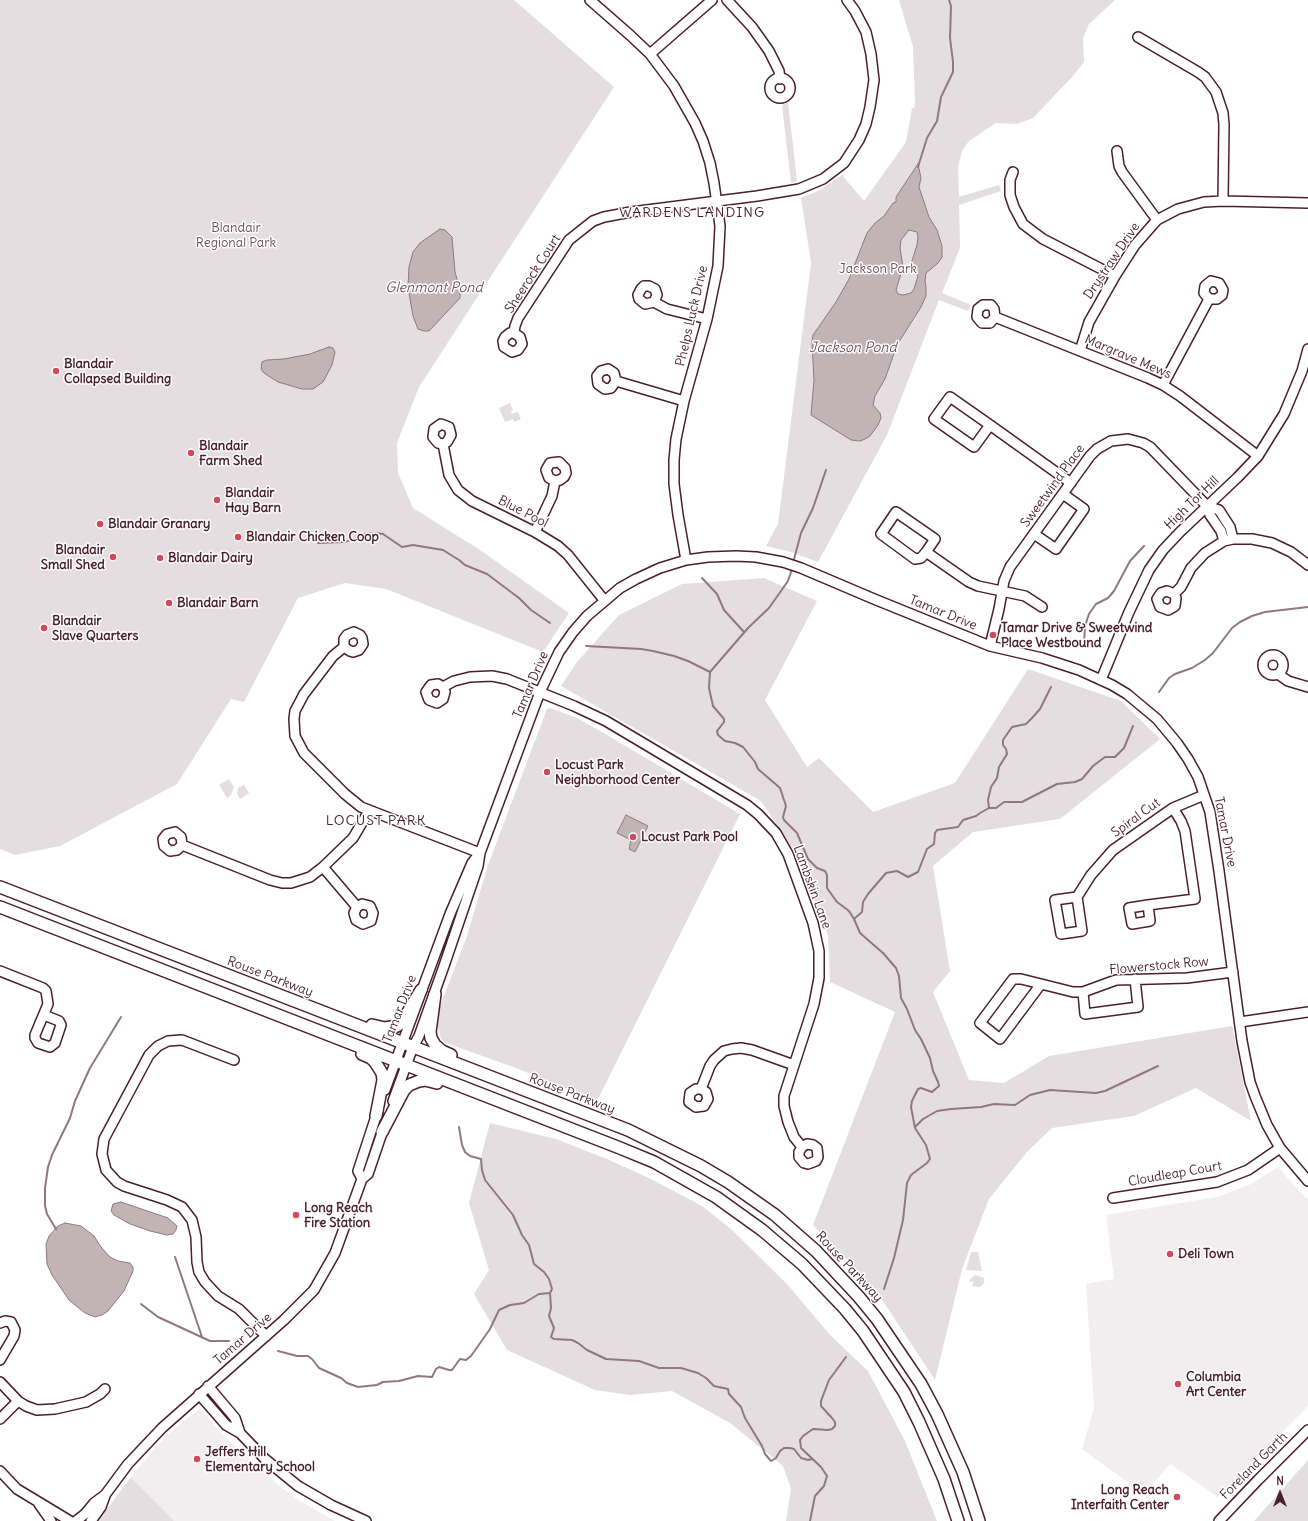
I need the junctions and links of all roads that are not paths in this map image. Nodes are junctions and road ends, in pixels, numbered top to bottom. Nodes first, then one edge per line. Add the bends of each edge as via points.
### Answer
1 (590, 0) edge
2 (712, 0) edge
3 (727, 0) edge
4 (847, 0) edge
5 (1138, 38) dead end
6 (650, 54) junction
7 (780, 79) dead end
8 (1117, 151) dead end
9 (1013, 172) dead end
10 (717, 200) junction
11 (1223, 201) junction
12 (1308, 203) edge
13 (1157, 220) junction
14 (1115, 276) junction
15 (1209, 299) dead end
16 (654, 302) dead end
17 (995, 317) dead end
18 (706, 319) junction
19 (514, 333) dead end
20 (1308, 349) edge
21 (1080, 351) junction
22 (616, 381) dead end
23 (1163, 385) junction
24 (684, 401) junction
25 (990, 426) junction
26 (443, 444) dead end
27 (1258, 456) junction
28 (555, 481) dead end
29 (1070, 483) junction
30 (1063, 494) junction
31 (1207, 506) junction
32 (535, 532) junction
33 (1034, 534) junction
34 (1234, 539) junction
35 (1224, 541) junction
36 (926, 552) junction
37 (686, 560) junction
38 (1308, 565) edge
39 (1002, 591) junction
40 (1174, 594) dead end
41 (604, 600) junction
42 (1042, 607) dead end
43 (990, 646) junction
44 (344, 647) dead end
45 (1278, 674) dead end
46 (1101, 680) junction
47 (443, 687) dead end
48 (1308, 687) edge
49 (540, 692) junction
50 (1204, 795) junction
51 (1173, 808) junction
52 (369, 811) junction
53 (182, 845) dead end
54 (480, 853) junction
55 (323, 867) junction
56 (0, 887) edge
57 (1077, 897) dead end
58 (1148, 905) dead end
59 (0, 907) edge
60 (357, 907) dead end
61 (0, 971) edge
62 (1233, 972) junction
63 (1135, 979) junction
64 (1041, 984) junction
65 (421, 990) junction
66 (1083, 992) junction
67 (435, 994) junction
68 (287, 999) junction
69 (250, 1004) junction
70 (1308, 1012) edge
71 (44, 1015) dead end
72 (1240, 1022) junction
73 (401, 1042) junction
74 (414, 1047) junction
75 (234, 1060) dead end
76 (394, 1061) junction
77 (407, 1065) junction
78 (794, 1065) junction
79 (521, 1089) junction
80 (701, 1089) dead end
81 (376, 1116) junction
82 (548, 1120) junction
83 (382, 1132) junction
84 (802, 1147) dead end
85 (1280, 1148) junction
86 (362, 1180) junction
87 (1308, 1182) edge
88 (1114, 1198) dead end
89 (0, 1323) edge
90 (266, 1336) junction
91 (0, 1360) edge
92 (0, 1382) edge
93 (208, 1386) junction
94 (105, 1389) dead end
95 (199, 1394) junction
96 (18, 1401) junction
97 (0, 1419) edge
98 (1308, 1430) edge
99 (240, 1433) junction
100 (0, 1471) edge
101 (105, 1495) junction
102 (37, 1502) junction
103 (51, 1521) edge
104 (70, 1521) edge
105 (76, 1521) edge
106 (92, 1521) edge
107 (366, 1521) edge
108 (958, 1521) edge
109 (979, 1521) edge
110 (1219, 1521) edge

1 - 6 street, Phelps Luck Drive
2 - 6 street
3 - 7 street via 752,27 769,51
4 - 10 street, Sheerock Court via 866,32 874,80 866,124 852,152 844,163 823,179 799,189
5 - 11 street via 1198,72 1216,92 1224,125
6 - 10 street, Phelps Luck Drive via 674,86 695,123 710,163
8 - 13 street via 1118,166
9 - 14 street via 1010,195 1023,224 1043,239
10 - 18 street, Phelps Luck Drive via 720,226 718,266
10 - 19 street, Sheerock Court via 614,214 586,226 569,240 562,250 518,318
11 - 12 street, Drystraw Drive
11 - 13 street, Drystraw Drive via 1190,205
13 - 14 street, Drystraw Drive via 1135,245
14 - 21 street, Drystraw Drive via 1089,322
15 - 23 street
16 - 18 street via 667,309
17 - 21 street, Margrave Mews
18 - 24 street, Phelps Luck Drive
20 - 27 street, High Tor Hill via 1284,414
21 - 23 street, Margrave Mews
22 - 24 street
23 - 27 street, Margrave Mews
24 - 37 street, Phelps Luck Drive via 676,439 674,484
25 - 25 street via 950,397 934,419 974,448
25 - 29 street
26 - 32 street, Blue Pool via 449,476 458,490 472,500
27 - 31 street, High Tor Hill
28 - 32 street via 552,496
29 - 30 street, Sweetwind Place
29 - 31 street, Sweetwind Place via 1097,449 1111,441 1128,439 1150,447
30 - 33 street, Sweetwind Place
30 - 33 street via 1084,509 1056,549
31 - 34 street via 1219,510
31 - 35 street
31 - 46 street, High Tor Hill via 1163,550 1149,570
32 - 41 street, Blue Pool via 568,555
33 - 39 street, Sweetwind Place via 1006,574
34 - 35 street
34 - 38 street via 1272,543 1291,552
35 - 40 street via 1197,561
36 - 36 street via 921,558 915,559 881,534 896,512 935,539
36 - 39 street via 969,582
37 - 41 street, Tamar Drive via 636,579
37 - 43 street, Tamar Drive via 736,556 783,562
39 - 42 street via 1025,596
39 - 43 street, Sweetwind Place
41 - 49 street, Tamar Drive via 573,632 559,652
43 - 46 street, Tamar Drive via 1062,664
44 - 52 street via 332,656 299,702 294,719 295,736 304,753 345,794
45 - 48 street via 1288,681
46 - 50 street, Tamar Drive via 1127,694 1157,719 1188,760 1198,777
47 - 49 street, Lambskin Lane via 470,677 492,676
49 - 54 street, Tamar Drive
49 - 78 street, Lambskin Lane via 606,721 746,805 776,833 788,854 813,923 819,951 817,992
50 - 51 street, Spiral Cut
50 - 62 street, Tamar Drive via 1214,832
51 - 57 street, Spiral Cut via 1113,850 1091,875
51 - 58 street via 1185,831 1195,900
52 - 54 street
52 - 55 street via 353,838
53 - 55 street via 282,883 300,881
54 - 65 street, Tamar Drive via 472,863 450,914
54 - 67 street, Tamar Drive via 478,866
55 - 60 street
56 - 68 main road, Rouse Parkway
59 - 69 main road
61 - 71 street via 43,988 48,1004
62 - 63 street, Flowerstock Row via 1186,978
62 - 72 street, Tamar Drive
63 - 66 street, Flowerstock Row via 1116,980
63 - 66 street via 1138,1007 1085,1014
64 - 64 street, Flowerstock Row via 1000,1039 980,1023 1013,979
64 - 66 street, Flowerstock Row
65 - 68 main road via 402,1022 397,1026 385,1028 335,1011
65 - 73 street, Tamar Drive
67 - 74 street, Tamar Drive
67 - 79 main road via 430,1032 435,1045 442,1051 498,1074
68 - 73 main road, Rouse Parkway
69 - 76 main road
69 - 81 main road via 294,1028 371,1058 382,1073 383,1080
70 - 72 street
72 - 85 street, Tamar Drive via 1246,1062 1255,1096
73 - 74 main road, Rouse Parkway
73 - 76 street, Tamar Drive
74 - 77 street, Tamar Drive
74 - 79 main road, Rouse Parkway
75 - 90 street via 182,1040 168,1041 158,1046 149,1055 104,1139 102,1154 106,1170 117,1182 182,1207 192,1220 199,1272 205,1282 218,1296 239,1308
76 - 77 main road
76 - 81 street, Tamar Drive
77 - 82 main road
77 - 83 street, Tamar Drive
78 - 80 street via 752,1050 741,1048 724,1051 710,1066
78 - 84 street, Lambskin Lane via 786,1087 784,1106 791,1130
79 - 109 main road, Rouse Parkway via 628,1130 701,1166 775,1215 816,1251 877,1319 921,1384 963,1472
81 - 86 street, Tamar Drive via 358,1171
82 - 83 main road via 426,1080 414,1083 404,1090
82 - 108 main road via 654,1162 691,1182 739,1212 802,1264 845,1309 904,1392 935,1455
83 - 86 street, Tamar Drive via 368,1174
85 - 87 street, Tamar Drive
85 - 88 street, Cloudleap Court via 1248,1170 1217,1182
86 - 90 street, Tamar Drive via 341,1240 325,1273 300,1305
89 - 91 street via 8,1321 13,1324 15,1330
90 - 93 street, Tamar Drive
92 - 96 street
93 - 95 street, Tamar Drive
93 - 99 street via 235,1418
94 - 96 street via 86,1402 55,1409 37,1410
95 - 99 street via 226,1425
95 - 101 street, Tamar Drive via 145,1444
96 - 97 street
98 - 110 street, Foreland Garth
99 - 107 street via 265,1459 298,1486
100 - 102 street via 17,1489
101 - 105 street, Tamar Drive
101 - 106 street, Tamar Drive
102 - 103 street
102 - 104 street

